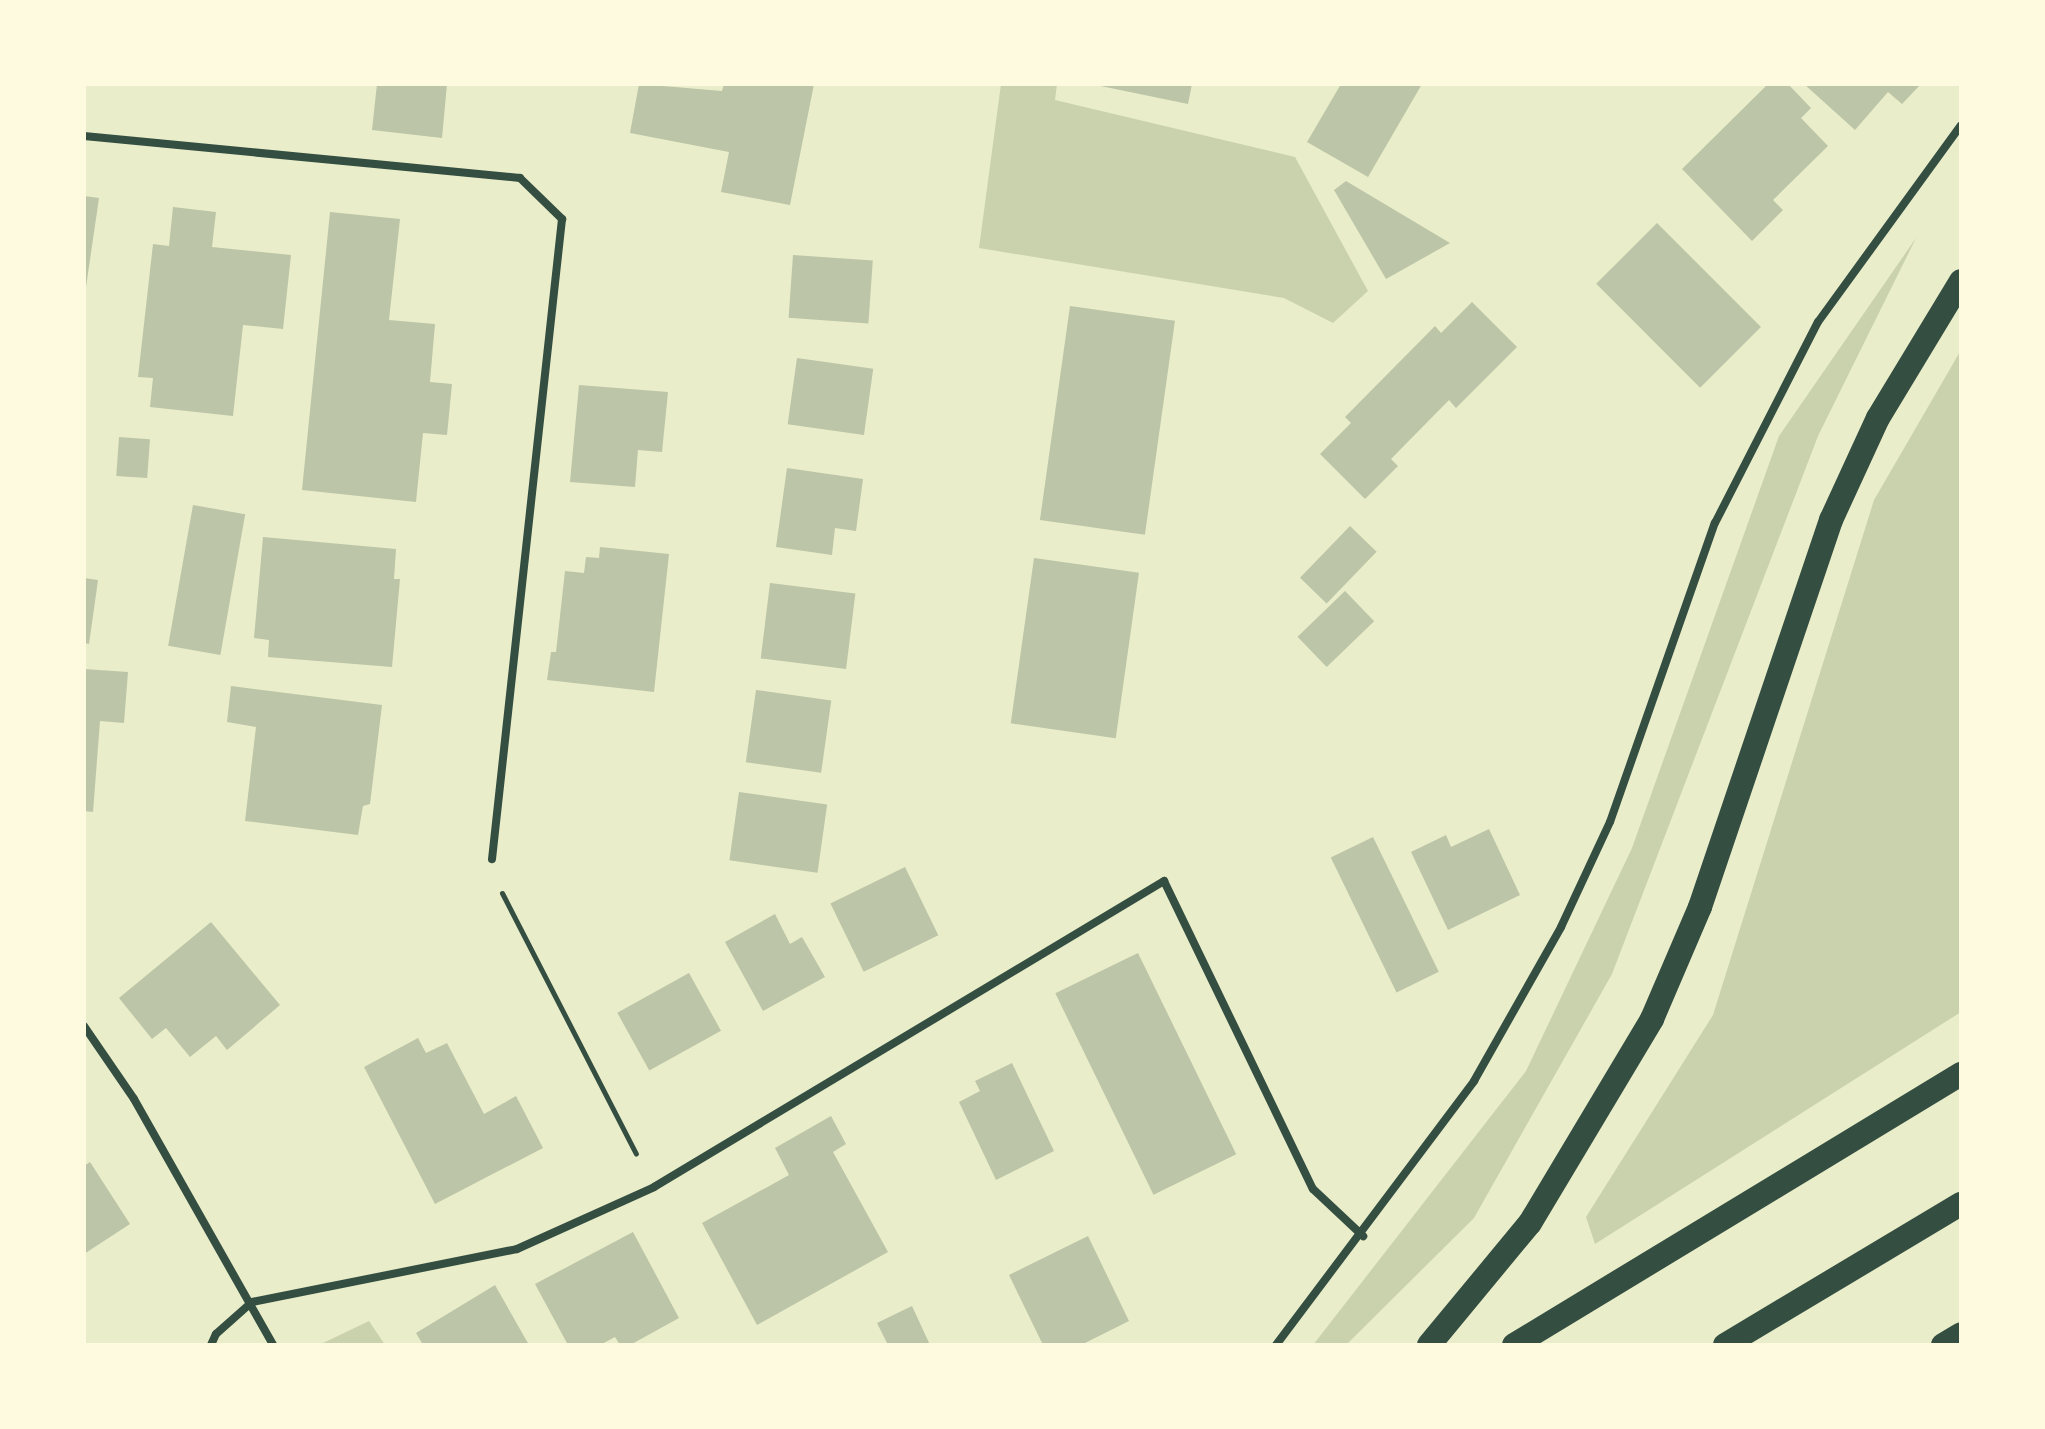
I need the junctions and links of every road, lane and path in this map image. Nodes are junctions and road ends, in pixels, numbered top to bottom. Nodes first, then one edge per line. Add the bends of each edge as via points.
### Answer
1 (1961, 125) edge
2 (84, 136) edge
3 (1961, 281) edge
4 (492, 859) joint
5 (84, 1026) edge
6 (1961, 1074) edge
7 (654, 1187) junction
8 (1961, 1204) edge
9 (1363, 1236) junction
10 (252, 1302) junction
11 (1961, 1334) edge
12 (211, 1345) edge
13 (273, 1345) edge
14 (1276, 1345) edge
15 (1429, 1345) edge
16 (1514, 1345) edge
17 (1725, 1345) edge
18 (1943, 1345) edge

1 - 9 street via 1818,322 1715,523 1610,822 1561,927 1474,1081
2 - 4 street via 520,178 562,219
3 - 15 highway via 1878,418 1831,520 1700,907 1652,1019 1593,1126 1530,1223
4 - 7 path via 506,911
5 - 10 street via 134,1099
6 - 16 highway
7 - 9 street via 1164,881 1313,1189
7 - 10 street via 517,1249
8 - 17 highway
9 - 14 street
10 - 12 street
10 - 13 street
11 - 18 highway

